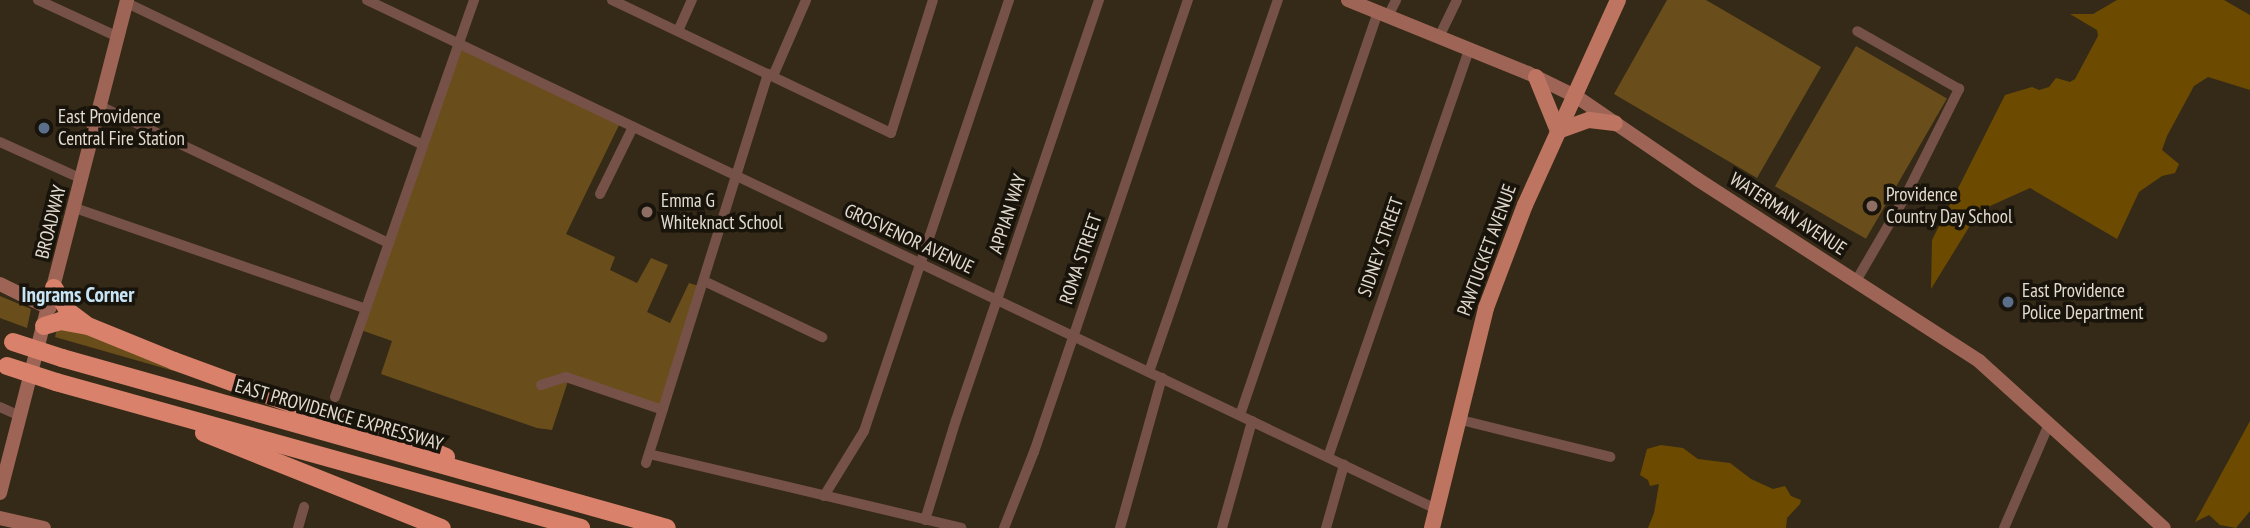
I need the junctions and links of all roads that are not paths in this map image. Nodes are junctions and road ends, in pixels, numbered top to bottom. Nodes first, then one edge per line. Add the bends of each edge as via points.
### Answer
1 (38, 0) edge
2 (367, 0) edge
3 (474, 0) edge
4 (612, 0) edge
5 (692, 0) edge
6 (806, 0) edge
7 (933, 0) edge
8 (1009, 0) edge
9 (1099, 0) edge
10 (1188, 0) edge
11 (1278, 0) edge
12 (1348, 0) edge
13 (1396, 0) edge
14 (1457, 0) edge
15 (1618, 0) edge
16 (127, 2) edge
17 (1383, 14) junction
18 (678, 31) junction
19 (1857, 31) dead end
20 (118, 37) junction
21 (1439, 37) junction
22 (459, 44) junction
23 (1469, 49) junction
24 (770, 75) junction
25 (1536, 77) junction
26 (1574, 95) junction
27 (100, 106) junction
28 (1615, 123) junction
29 (633, 127) junction
30 (1558, 131) junction
31 (0, 142) edge
32 (423, 145) junction
33 (737, 176) junction
34 (82, 179) junction
35 (600, 194) dead end
36 (75, 208) junction
37 (389, 243) junction
38 (920, 263) junction
39 (704, 281) junction
40 (1856, 281) junction
41 (0, 284) edge
42 (54, 288) junction
43 (998, 300) junction
44 (49, 308) junction
45 (365, 309) junction
46 (44, 326) junction
47 (88, 326) junction
48 (1073, 336) junction
49 (822, 337) dead end
50 (6, 340) edge
51 (4, 364) edge
52 (1149, 372) junction
53 (1162, 378) junction
54 (541, 385) dead end
55 (335, 397) dead end
56 (122, 401) junction
57 (0, 407) edge
58 (663, 410) junction
59 (1240, 415) junction
60 (20, 416) junction
61 (1457, 419) junction
62 (1252, 421) junction
63 (2049, 424) junction
64 (1328, 457) junction
65 (1610, 457) dead end
66 (1344, 465) junction
67 (511, 485) junction
68 (0, 493) edge
69 (824, 496) junction
70 (304, 507) dead end
71 (1436, 509) junction
72 (0, 518) edge
73 (925, 520) junction
74 (44, 528) edge
75 (298, 528) edge
76 (442, 528) edge
77 (581, 528) edge
78 (667, 528) edge
79 (961, 528) edge
80 (1004, 528) edge
81 (1120, 528) edge
82 (1222, 528) edge
83 (1326, 528) edge
84 (1432, 528) edge
85 (2004, 528) edge
86 (2164, 528) edge

1 - 20 street
2 - 22 street, GROSVENOR AVENUE
3 - 22 street
4 - 18 street
5 - 18 street
6 - 24 street
7 - 24 street via 891,132
8 - 38 street
9 - 43 street, APPIAN WAY
10 - 48 street, ROMA STREET
11 - 52 street
12 - 17 main road, WATERMAN AVENUE
13 - 17 street
14 - 21 street
15 - 26 main road, PAWTUCKET AVENUE
16 - 20 main road, BROADWAY
16 - 32 street
17 - 21 main road, WATERMAN AVENUE
17 - 59 street
18 - 24 street
19 - 40 street via 1959,89
20 - 27 main road, BROADWAY
21 - 23 main road, WATERMAN AVENUE
22 - 29 street, GROSVENOR AVENUE
22 - 32 street
23 - 25 main road, WATERMAN AVENUE
23 - 64 street, SIDNEY STREET
24 - 33 street
25 - 26 main road, WATERMAN AVENUE
25 - 30 main road
26 - 28 main road, WATERMAN AVENUE
26 - 30 main road, PAWTUCKET AVENUE
27 - 34 main road, BROADWAY
27 - 37 street
28 - 30 main road via 1589,120
28 - 40 main road, WATERMAN AVENUE
29 - 33 street, GROSVENOR AVENUE
29 - 35 street
30 - 61 main road, PAWTUCKET AVENUE via 1486,308
31 - 34 street
32 - 37 street
33 - 38 street, GROSVENOR AVENUE
33 - 39 street
34 - 36 main road, BROADWAY
36 - 42 main road, BROADWAY
36 - 45 street
37 - 45 street
38 - 43 street, GROSVENOR AVENUE
38 - 69 street via 864,432
39 - 49 street
39 - 58 street
40 - 63 main road, WATERMAN AVENUE via 1979,361
41 - 44 main road
42 - 44 main road, BROADWAY
42 - 47 highway via 69,312
43 - 48 street, GROSVENOR AVENUE
43 - 73 street, APPIAN WAY
44 - 46 main road, BROADWAY
45 - 55 street
46 - 47 highway via 65,321
46 - 60 main road, BROADWAY
47 - 67 highway via 297,406 401,438
48 - 52 street, GROSVENOR AVENUE
48 - 80 street, ROMA STREET
50 - 67 highway, EAST PROVIDENCE EXPRESSWAY, bridge
51 - 56 highway, bridge
52 - 53 street, GROSVENOR AVENUE
53 - 59 street, GROSVENOR AVENUE
53 - 81 street
54 - 58 street via 566,377
56 - 76 highway
56 - 77 highway
57 - 60 street
58 - 69 street via 647,459
59 - 62 street, GROSVENOR AVENUE
60 - 68 main road, BROADWAY
61 - 65 street
61 - 71 main road, PAWTUCKET AVENUE
62 - 64 street, GROSVENOR AVENUE
62 - 82 street
63 - 85 street
63 - 86 main road, WATERMAN AVENUE
64 - 66 street, GROSVENOR AVENUE
66 - 71 street, GROSVENOR AVENUE
66 - 83 street
67 - 78 highway, EAST PROVIDENCE EXPRESSWAY
69 - 73 street
70 - 75 street
71 - 84 main road, PAWTUCKET AVENUE
72 - 74 main road
73 - 79 street

